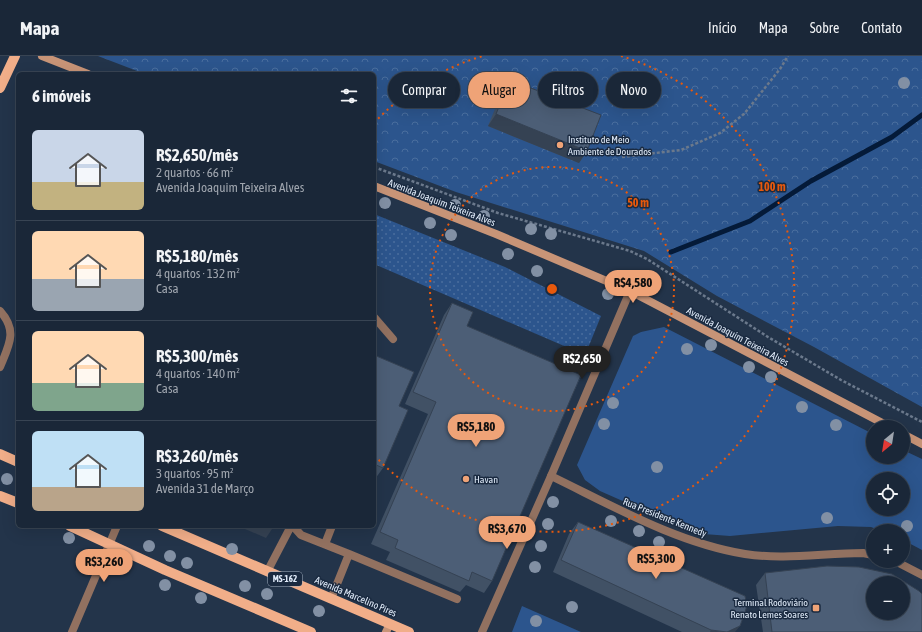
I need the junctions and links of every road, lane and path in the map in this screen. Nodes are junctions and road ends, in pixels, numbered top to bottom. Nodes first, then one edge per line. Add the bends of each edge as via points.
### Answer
1 (15, 56) edge
2 (42, 56) edge
3 (788, 56) edge
4 (83, 72) edge
5 (0, 88) edge
6 (622, 157) dead end
7 (376, 168) edge
8 (376, 187) edge
9 (630, 291) junction
10 (0, 311) edge
11 (376, 319) edge
12 (393, 339) dead end
13 (0, 367) edge
14 (877, 420) edge
15 (922, 422) edge
16 (910, 438) edge
17 (922, 444) edge
18 (0, 454) edge
19 (16, 461) edge
20 (552, 476) junction
21 (0, 496) edge
22 (16, 502) edge
23 (74, 528) edge
24 (116, 528) edge
25 (167, 528) edge
26 (291, 528) edge
27 (294, 528) edge
28 (331, 528) edge
29 (110, 544) junction
30 (325, 544) junction
31 (866, 553) edge
32 (349, 554) junction
33 (908, 568) edge
34 (267, 572) junction
35 (922, 575) edge
36 (331, 599) junction
37 (456, 599) dead end
38 (388, 628) edge
39 (72, 632) edge
40 (311, 632) edge
41 (409, 632) edge
42 (482, 632) edge

1 - 5 main road
2 - 4 main road
3 - 6 path via 744,114 720,134 681,150
7 - 15 path via 498,213 630,251 647,259 768,337 841,380
8 - 9 main road, Avenida Joaquim Teixeira Alves
9 - 14 main road, Avenida Joaquim Teixeira Alves
9 - 20 street
10 - 13 street via 11,329 11,341
11 - 12 street
16 - 17 main road
18 - 19 main road
20 - 31 street, Rua Presidente Kennedy via 633,516 704,544 745,554 784,556
20 - 42 street
21 - 22 main road
23 - 29 main road
24 - 29 street
25 - 34 main road, Avenida Marcelino Pires / MS-162
26 - 34 street
27 - 30 street via 301,535
28 - 30 street
29 - 39 street
29 - 40 main road
30 - 32 street
32 - 36 street
32 - 37 street
33 - 35 street
34 - 36 main road, Avenida Marcelino Pires / MS-162
36 - 38 main road, Avenida Marcelino Pires / MS-162
38 - 41 main road, Avenida Marcelino Pires / MS-162

